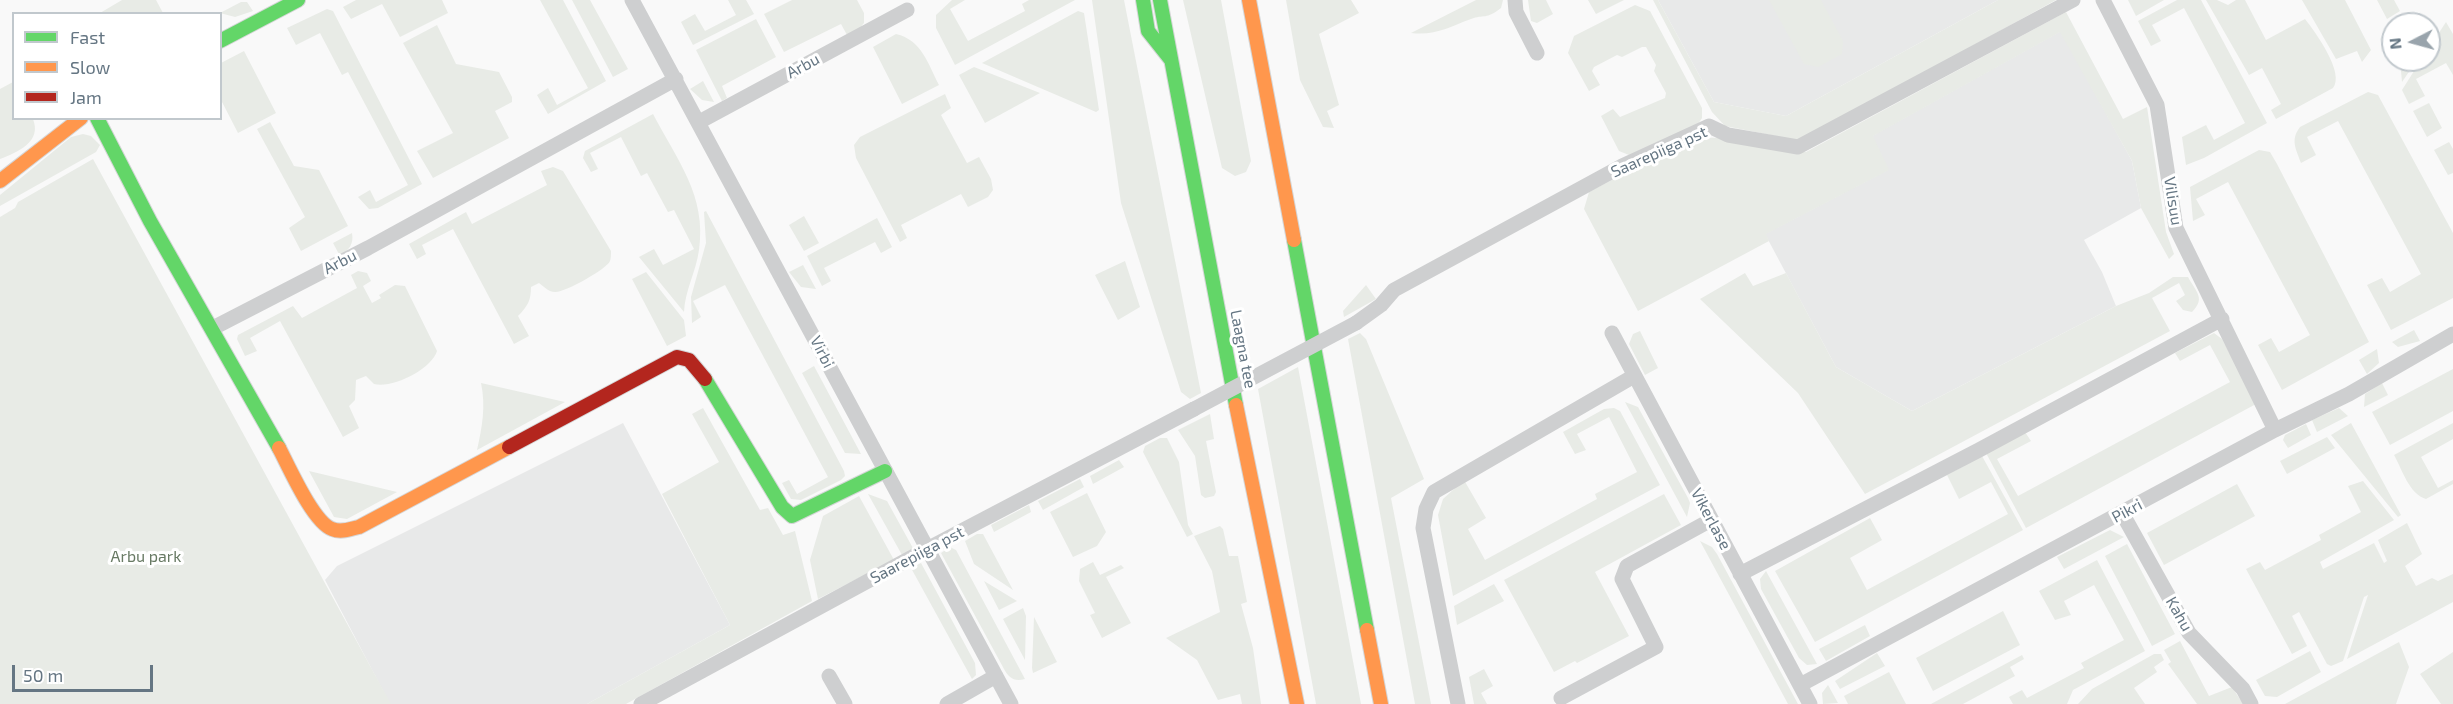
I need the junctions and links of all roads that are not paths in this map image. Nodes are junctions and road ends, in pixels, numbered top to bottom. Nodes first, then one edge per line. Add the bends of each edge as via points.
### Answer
1 (298, 0) edge
2 (632, 0) edge
3 (1143, 0) edge
4 (1160, 0) edge
5 (1249, 0) edge
6 (1515, 0) edge
7 (2073, 0) edge
8 (2103, 0) edge
9 (907, 10) dead end
10 (222, 40) edge
11 (1538, 53) dead end
12 (1171, 60) junction
13 (676, 79) junction
14 (78, 120) edge
15 (98, 120) edge
16 (699, 122) junction
17 (0, 181) edge
18 (2222, 319) junction
19 (213, 328) junction
20 (1612, 333) dead end
21 (2453, 334) edge
22 (1635, 376) junction
23 (2275, 430) junction
24 (885, 471) junction
25 (2122, 513) junction
26 (1711, 520) junction
27 (927, 549) junction
28 (1740, 574) junction
29 (829, 676) dead end
30 (996, 676) junction
31 (1800, 685) junction
32 (1561, 698) dead end
33 (1381, 702) edge
34 (641, 704) edge
35 (845, 704) edge
36 (947, 704) edge
37 (1011, 704) edge
38 (1297, 704) edge
39 (1458, 704) edge
40 (1810, 704) edge
41 (2251, 704) edge

1 - 10 street
2 - 13 street, Virbi
3 - 12 street via 1148,31
4 - 12 street, Laagna tee
5 - 33 street
6 - 11 street via 1516,12
7 - 27 street, Saarepiiga pst, bridge via 1798,147 1728,135 1709,126 1654,150 1394,290 1381,305 1356,322
8 - 18 street, Vilisuu via 2157,105 2176,228
9 - 16 street, Arbu
12 - 38 street, Laagna tee
13 - 16 street, Virbi
13 - 19 street, Arbu
14 - 17 street
15 - 19 street via 150,221
16 - 24 street, Virbi
18 - 23 street, Vilisuu
18 - 28 street
19 - 24 street via 304,493 332,532 359,528 677,357 688,360 704,376 782,507 792,516
20 - 22 street, Vikerlase
21 - 23 street, Pikri via 2349,394
22 - 26 street, Vikerlase
22 - 39 street via 1434,492 1423,528
23 - 25 street, Pikri
24 - 27 street, Virbi
25 - 31 street, Pikri
25 - 41 street, Kahu via 2189,633 2243,689
26 - 28 street, Vikerlase
26 - 32 street via 1627,566 1622,579 1656,647
27 - 30 street, Virbi
27 - 34 street, Saarepiiga pst
28 - 31 street, Vikerlase
29 - 35 street
30 - 36 street
30 - 37 street, Virbi
31 - 40 street, Vikerlase

